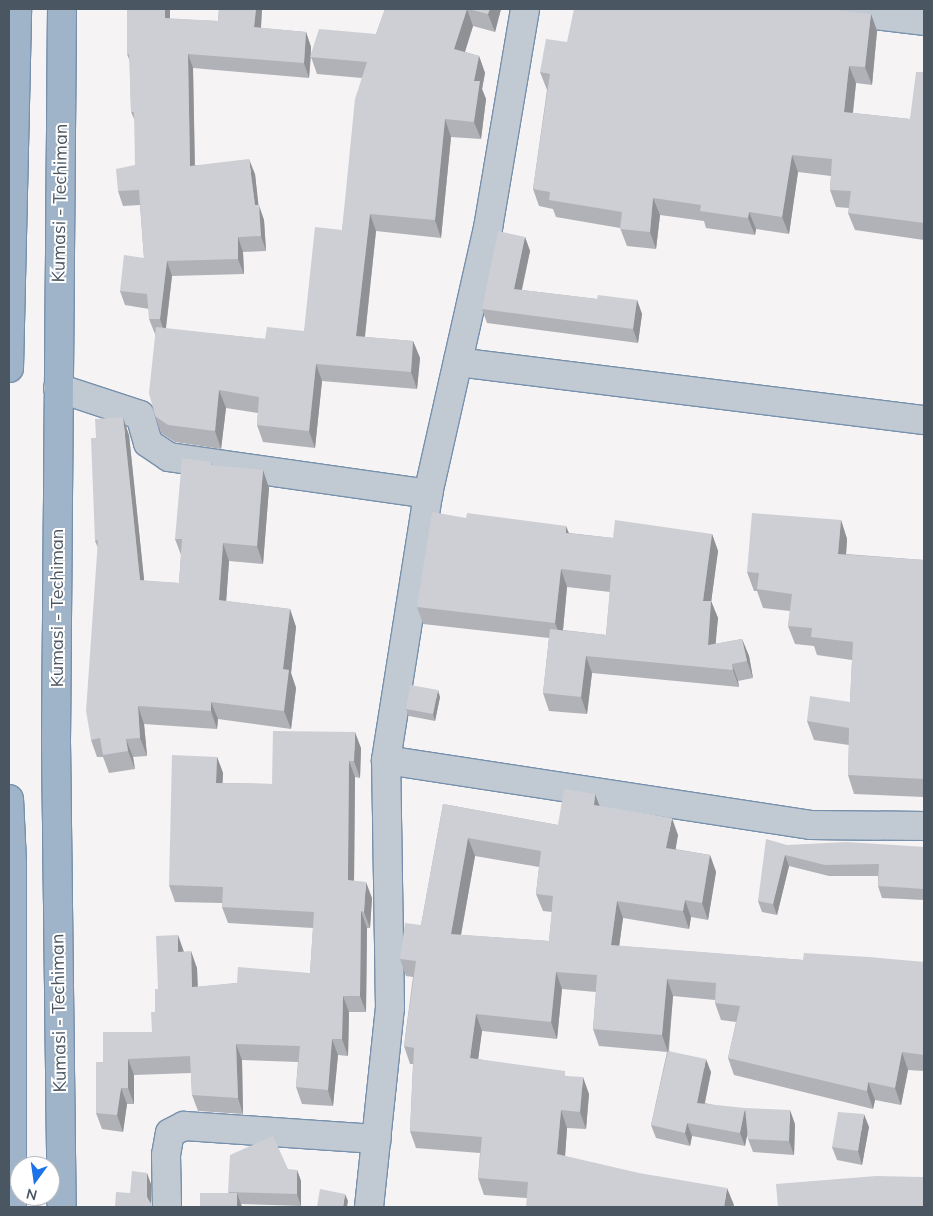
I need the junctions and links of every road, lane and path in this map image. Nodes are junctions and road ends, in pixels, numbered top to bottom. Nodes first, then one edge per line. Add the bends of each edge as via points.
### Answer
1 (17, 9) edge
2 (62, 9) edge
3 (525, 9) edge
4 (824, 9) edge
5 (924, 21) edge
6 (458, 362) junction
7 (9, 368) edge
8 (58, 388) junction
9 (924, 420) edge
10 (428, 494) junction
11 (386, 760) junction
12 (9, 799) edge
13 (924, 826) edge
14 (377, 1139) junction
15 (12, 1207) edge
16 (62, 1207) edge
17 (167, 1207) edge
18 (369, 1207) edge

1 - 7 highway
2 - 8 highway, Kumasi - Techiman
3 - 6 street via 488,228
4 - 5 street
6 - 9 street
6 - 10 street
8 - 10 street via 140,415 148,443 169,457
8 - 16 highway, Kumasi - Techiman via 56,742
10 - 11 street
11 - 13 street via 810,825
11 - 14 street via 390,1008
12 - 15 highway via 12,863
14 - 17 street via 184,1126 170,1133 166,1155
14 - 18 street

